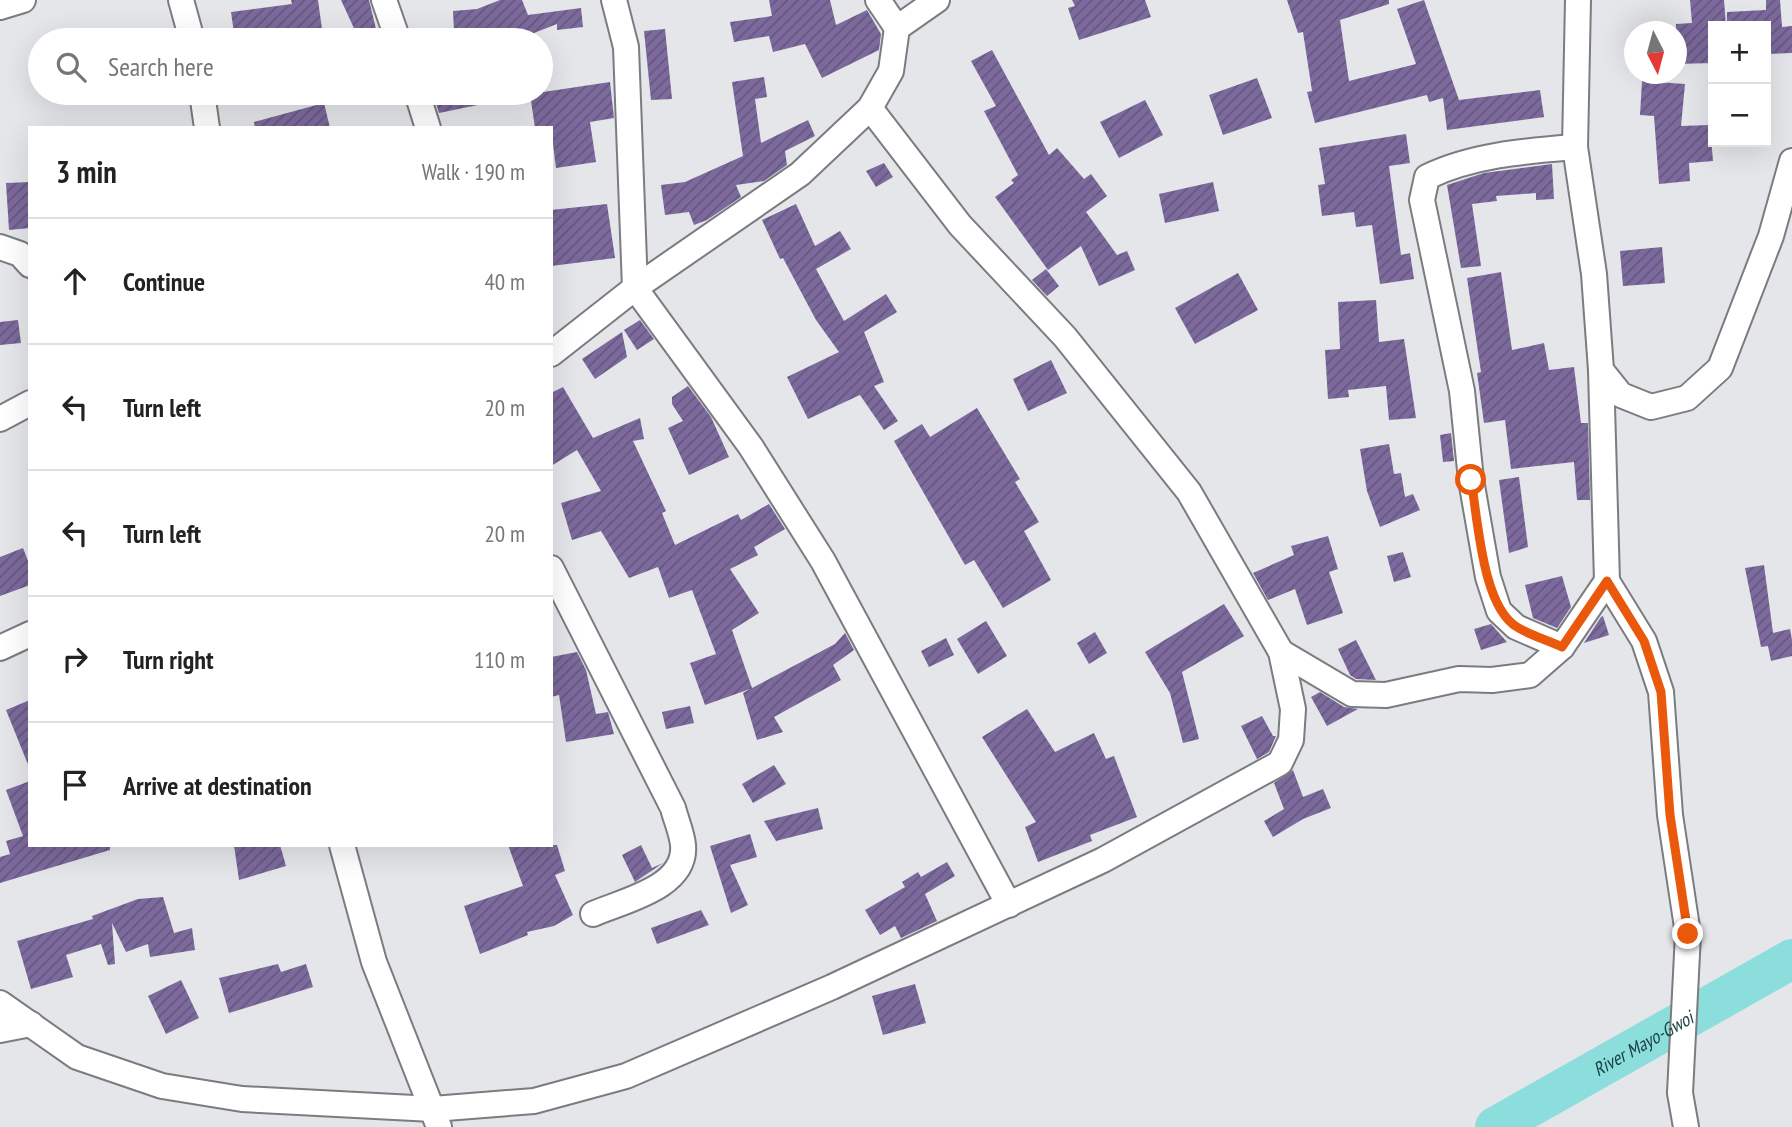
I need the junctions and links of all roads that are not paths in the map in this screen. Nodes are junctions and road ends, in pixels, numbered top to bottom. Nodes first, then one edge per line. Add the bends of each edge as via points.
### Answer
1 (23, 0) edge
2 (181, 0) edge
3 (384, 0) edge
4 (614, 0) edge
5 (878, 0) edge
6 (937, 0) edge
7 (1577, 0) edge
8 (0, 7) edge
9 (189, 28) edge
10 (394, 28) edge
11 (897, 28) junction
12 (204, 105) edge
13 (421, 105) edge
14 (870, 108) junction
15 (207, 126) edge
16 (427, 126) edge
17 (1576, 146) junction
18 (1792, 161) edge
19 (0, 247) edge
20 (28, 263) edge
21 (635, 288) junction
22 (553, 352) edge
23 (1601, 370) junction
24 (28, 404) edge
25 (0, 419) edge
26 (553, 572) edge
27 (1607, 581) junction
28 (28, 635) edge
29 (1562, 647) junction
30 (0, 648) edge
31 (1282, 652) junction
32 (343, 847) edge
33 (1009, 905) junction
34 (593, 914) dead end
35 (0, 1003) edge
36 (31, 1024) junction
37 (0, 1030) edge
38 (436, 1118) edge
39 (1686, 1127) edge

1 - 8 street
2 - 9 street
3 - 10 street
4 - 21 street via 626,47
5 - 11 street
6 - 11 street
7 - 17 street
11 - 14 street via 891,71
12 - 15 street
13 - 16 street
14 - 21 street via 800,174
14 - 31 street via 960,225 1065,337 1189,492
17 - 23 street via 1594,274
17 - 29 street via 1517,152 1443,169 1427,177 1422,200 1462,391 1488,577 1499,611 1516,627
18 - 23 street via 1771,236 1720,368 1687,398 1651,407 1621,395
19 - 20 street via 20,254
21 - 22 street
21 - 33 street via 751,447 823,561
23 - 27 street
24 - 25 street
26 - 34 street via 673,808 683,848 662,885
27 - 29 street
27 - 39 street via 1644,641 1661,692 1670,815 1688,934 1680,1093
28 - 30 street
29 - 31 street via 1530,675 1459,679 1385,695 1352,694
31 - 33 street via 1293,709 1291,740 1280,763 1103,860
32 - 38 street via 374,962
33 - 38 street via 626,1076 534,1101
35 - 36 street
36 - 37 street
36 - 38 street via 77,1057 162,1086 242,1099

